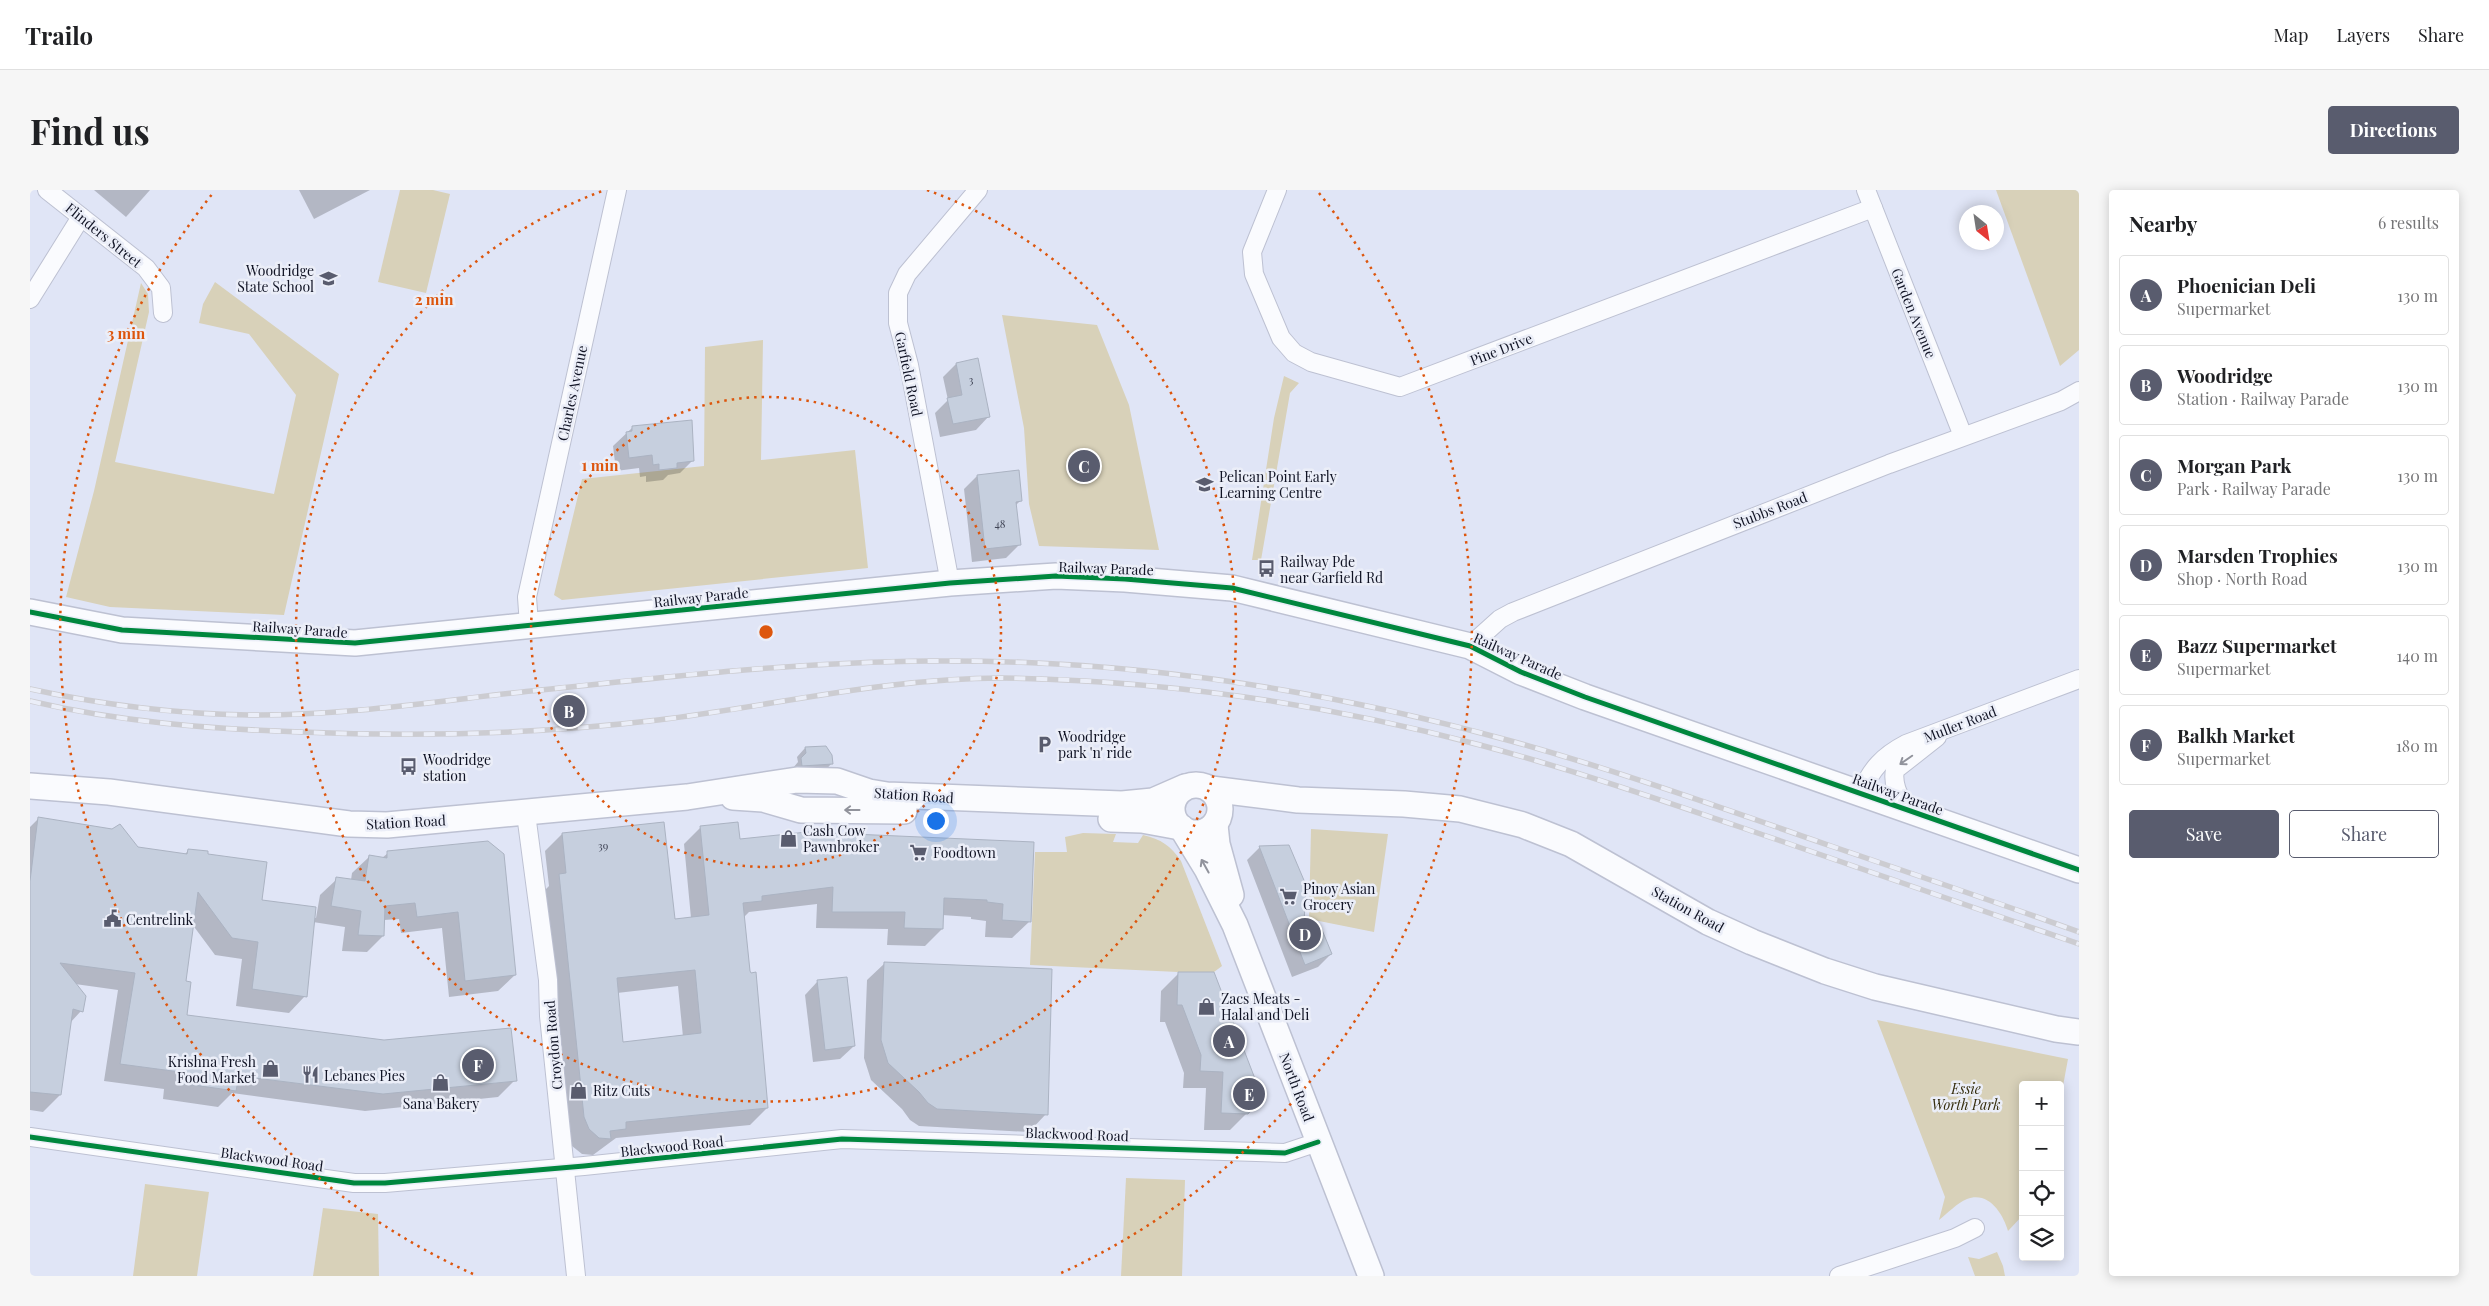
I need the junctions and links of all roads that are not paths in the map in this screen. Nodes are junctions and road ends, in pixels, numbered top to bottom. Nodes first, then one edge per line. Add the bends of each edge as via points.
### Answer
1 (47, 190) edge
2 (617, 190) edge
3 (978, 190) edge
4 (1277, 190) edge
5 (1866, 190) edge
6 (1873, 208) junction
7 (81, 217) junction
8 (30, 299) edge
9 (163, 313) dead end
10 (2079, 391) edge
11 (1963, 436) junction
12 (950, 583) junction
13 (30, 612) edge
14 (529, 626) junction
15 (1470, 646) junction
16 (2079, 679) edge
17 (1944, 730) junction
18 (30, 771) edge
19 (797, 780) junction
20 (30, 786) edge
21 (1185, 787) junction
22 (1211, 789) junction
23 (109, 792) junction
24 (1861, 793) junction
25 (703, 795) junction
26 (1298, 800) junction
27 (1906, 809) junction
28 (801, 810) junction
29 (526, 814) junction
30 (1215, 824) junction
31 (1181, 828) junction
32 (2079, 870) edge
33 (1235, 925) junction
34 (2079, 1032) edge
35 (30, 1137) edge
36 (1318, 1142) junction
37 (565, 1168) junction
38 (1975, 1228) dead end
39 (576, 1276) edge
40 (1370, 1276) edge
41 (1839, 1276) edge

1 - 7 street, Flinders Street
2 - 14 street, Charles Avenue via 527,597
3 - 12 street, Garfield Road via 907,274 898,293 898,322
4 - 6 street, Pine Drive via 1252,252 1254,274 1281,338 1294,353 1311,362 1400,387
5 - 6 street, Garden Avenue
6 - 11 street, Garden Avenue
7 - 8 street
7 - 9 street, Flinders Street via 146,268 161,288
10 - 11 street, Stubbs Road via 2061,401
11 - 15 street, Stubbs Road via 1513,612 1500,619
12 - 14 street, Railway Parade
12 - 15 street, Railway Parade via 1056,576 1212,584
13 - 14 street, Railway Parade via 122,630 355,643
15 - 24 street, Railway Parade via 1521,672 1585,697
16 - 17 street, Muller Road
17 - 24 street, Muller Road via 1887,754 1867,778
17 -> 27 street via 1930,745 1895,770 1896,788
18 - 23 street, Station Road
19 - 21 street, Station Road via 837,781 887,795 1122,804 1153,801
19 - 25 street, Station Road
19 - 28 street via 793,796
20 - 23 street, Station Road
21 - 22 street via 1196,784
21 - 31 street via 1172,804 1173,816
22 - 26 street, Station Road
22 - 30 street via 1220,805
23 - 29 street, Station Road via 349,824 407,824
24 - 27 street, Railway Parade
25 - 28 street, Station Road via 750,797
25 - 29 street, Station Road
26 - 30 street, Station Road via 1241,812
26 - 34 street, Station Road via 1460,809 1523,825 1571,844 1708,922 1826,971 1875,987
27 - 32 street, Railway Parade
31 -> 28 street, Station Road via 1142,820
29 - 37 street, Croydon Road via 548,980
30 - 31 street via 1199,833
30 - 33 street, North Road
33 -> 31 street, North Road via 1207,869
33 - 36 street, North Road
35 - 37 street, Blackwood Road via 385,1184
36 - 37 street, Blackwood Road via 1285,1153 842,1140
36 - 40 street, North Road
37 - 39 street, Croydon Road
38 - 41 street via 1955,1238

